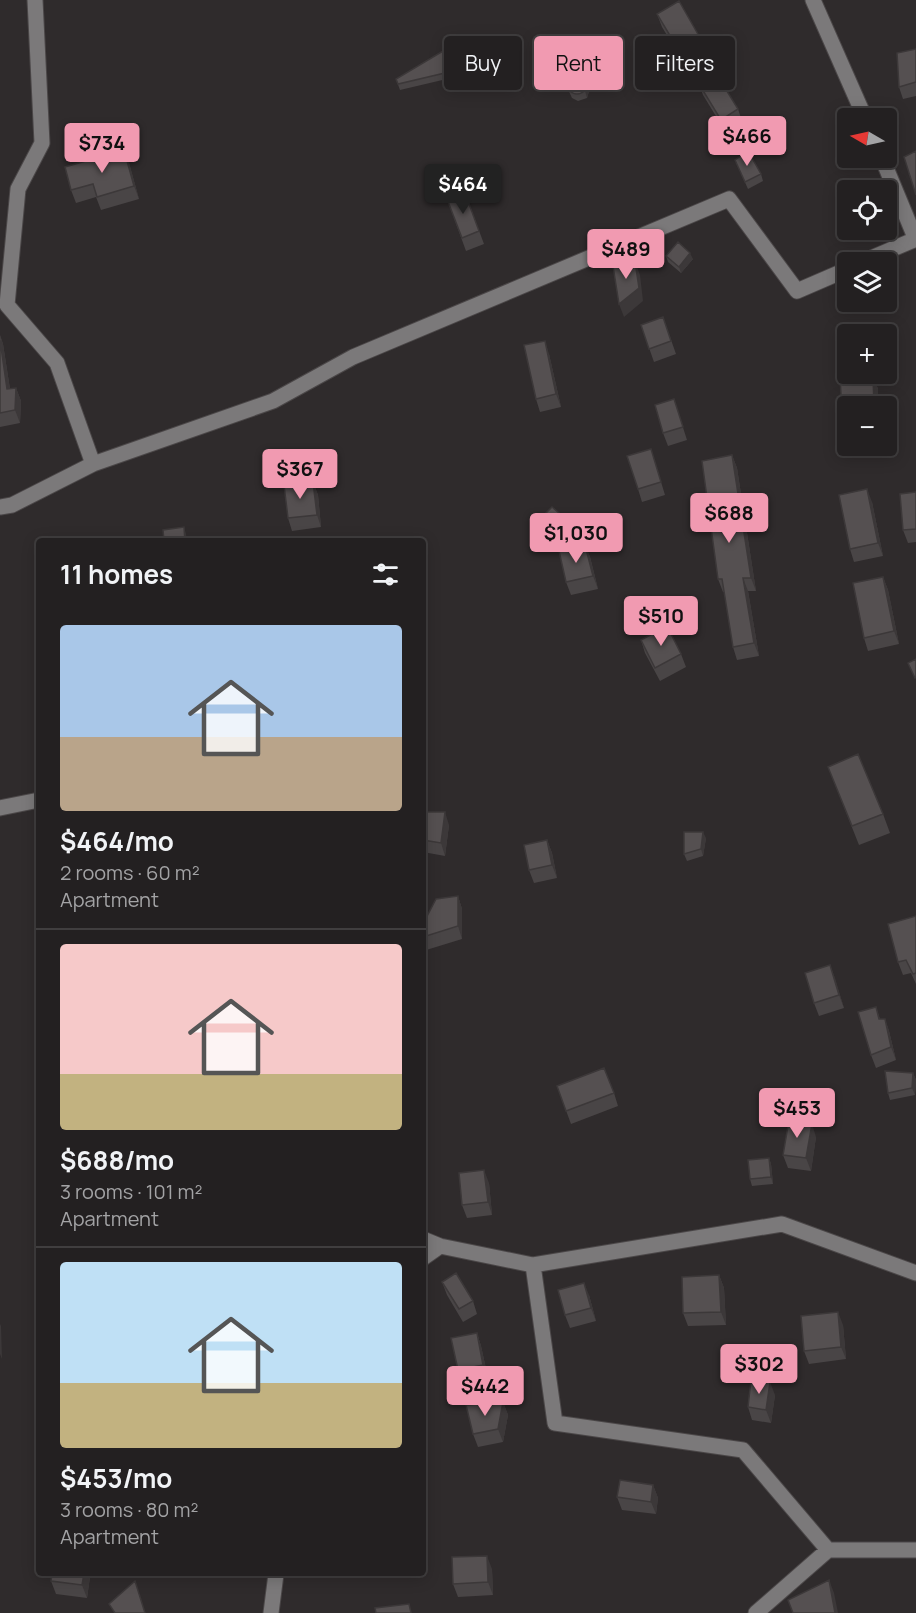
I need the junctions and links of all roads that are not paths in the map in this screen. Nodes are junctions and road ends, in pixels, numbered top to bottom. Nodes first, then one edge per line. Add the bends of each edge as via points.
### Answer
1 (35, 0) edge
2 (813, 0) edge
3 (861, 108) edge
4 (886, 168) edge
5 (916, 239) edge
6 (885, 252) edge
7 (837, 274) edge
8 (93, 464) junction
9 (0, 507) edge
10 (36, 801) edge
11 (0, 808) edge
12 (426, 1240) edge
13 (440, 1246) junction
14 (426, 1256) edge
15 (533, 1265) junction
16 (916, 1273) edge
17 (828, 1550) junction
18 (916, 1550) edge
19 (276, 1576) edge
20 (271, 1613) edge
21 (756, 1613) edge

1 - 8 street via 42,143 18,189 7,305 57,363
2 - 3 street
4 - 5 street
5 - 6 street
7 - 8 street via 797,291 729,200 353,357 273,401
8 - 9 street via 12,505
10 - 11 street
12 - 13 street
13 - 14 street
13 - 15 street
15 - 16 street via 782,1224
15 - 17 street via 555,1423 743,1450
17 - 18 street
17 - 21 street
19 - 20 street

